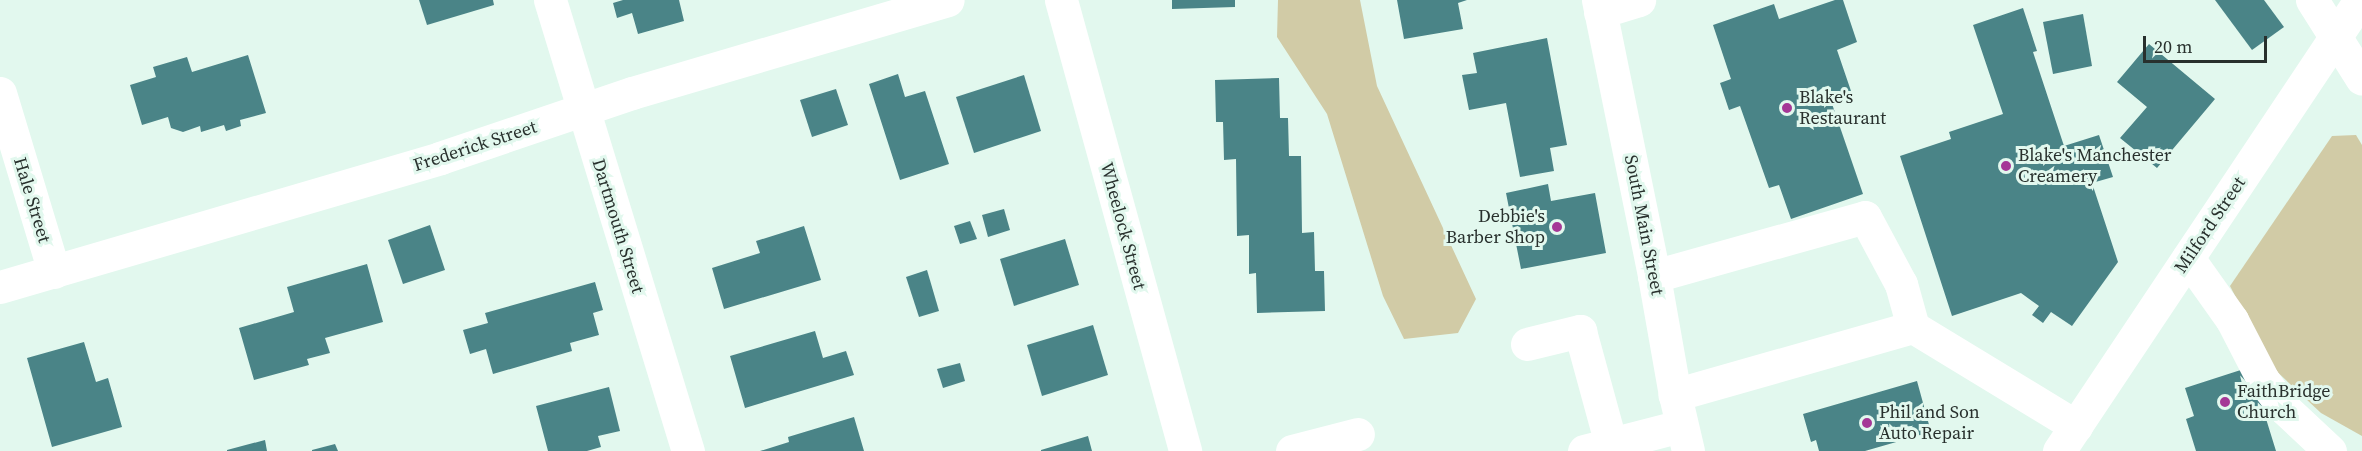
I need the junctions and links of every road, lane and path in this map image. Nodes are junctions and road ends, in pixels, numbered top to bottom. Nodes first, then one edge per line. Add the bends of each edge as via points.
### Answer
1 (550, 0) edge
2 (948, 0) edge
3 (1061, 0) edge
4 (1639, 0) edge
5 (2312, 0) edge
6 (2360, 0) edge
7 (1599, 6) edge
8 (2335, 36) junction
9 (2362, 79) edge
10 (0, 93) edge
11 (582, 110) junction
12 (2188, 258) junction
13 (54, 272) junction
14 (1654, 276) junction
15 (0, 287) edge
16 (1913, 327) junction
17 (1527, 344) dead end
18 (1682, 424) edge
19 (1358, 434) dead end
20 (2067, 439) edge
21 (1597, 447) edge
22 (688, 451) edge
23 (1185, 451) edge
24 (1292, 451) edge
25 (2330, 451) edge

1 - 11 street, Dartmouth Street
2 - 11 street, Frederick Street
3 - 23 street, Wheelock Street
4 - 7 street
5 - 8 street
6 - 8 street, Milford Street
7 - 14 street, South Main Street
8 - 9 street
8 - 12 street, Milford Street
10 - 13 street, Hale Street
11 - 13 street, Frederick Street via 440,158
11 - 22 street, Dartmouth Street
12 - 20 street, Milford Street
12 - 25 street via 2232,320 2263,380 2284,408
13 - 15 street, Frederick Street
14 - 16 street via 1865,217 1901,284
14 - 18 street, South Main Street
16 - 18 street
16 - 20 street
17 - 21 street via 1580,331
18 - 21 street
19 - 24 street

